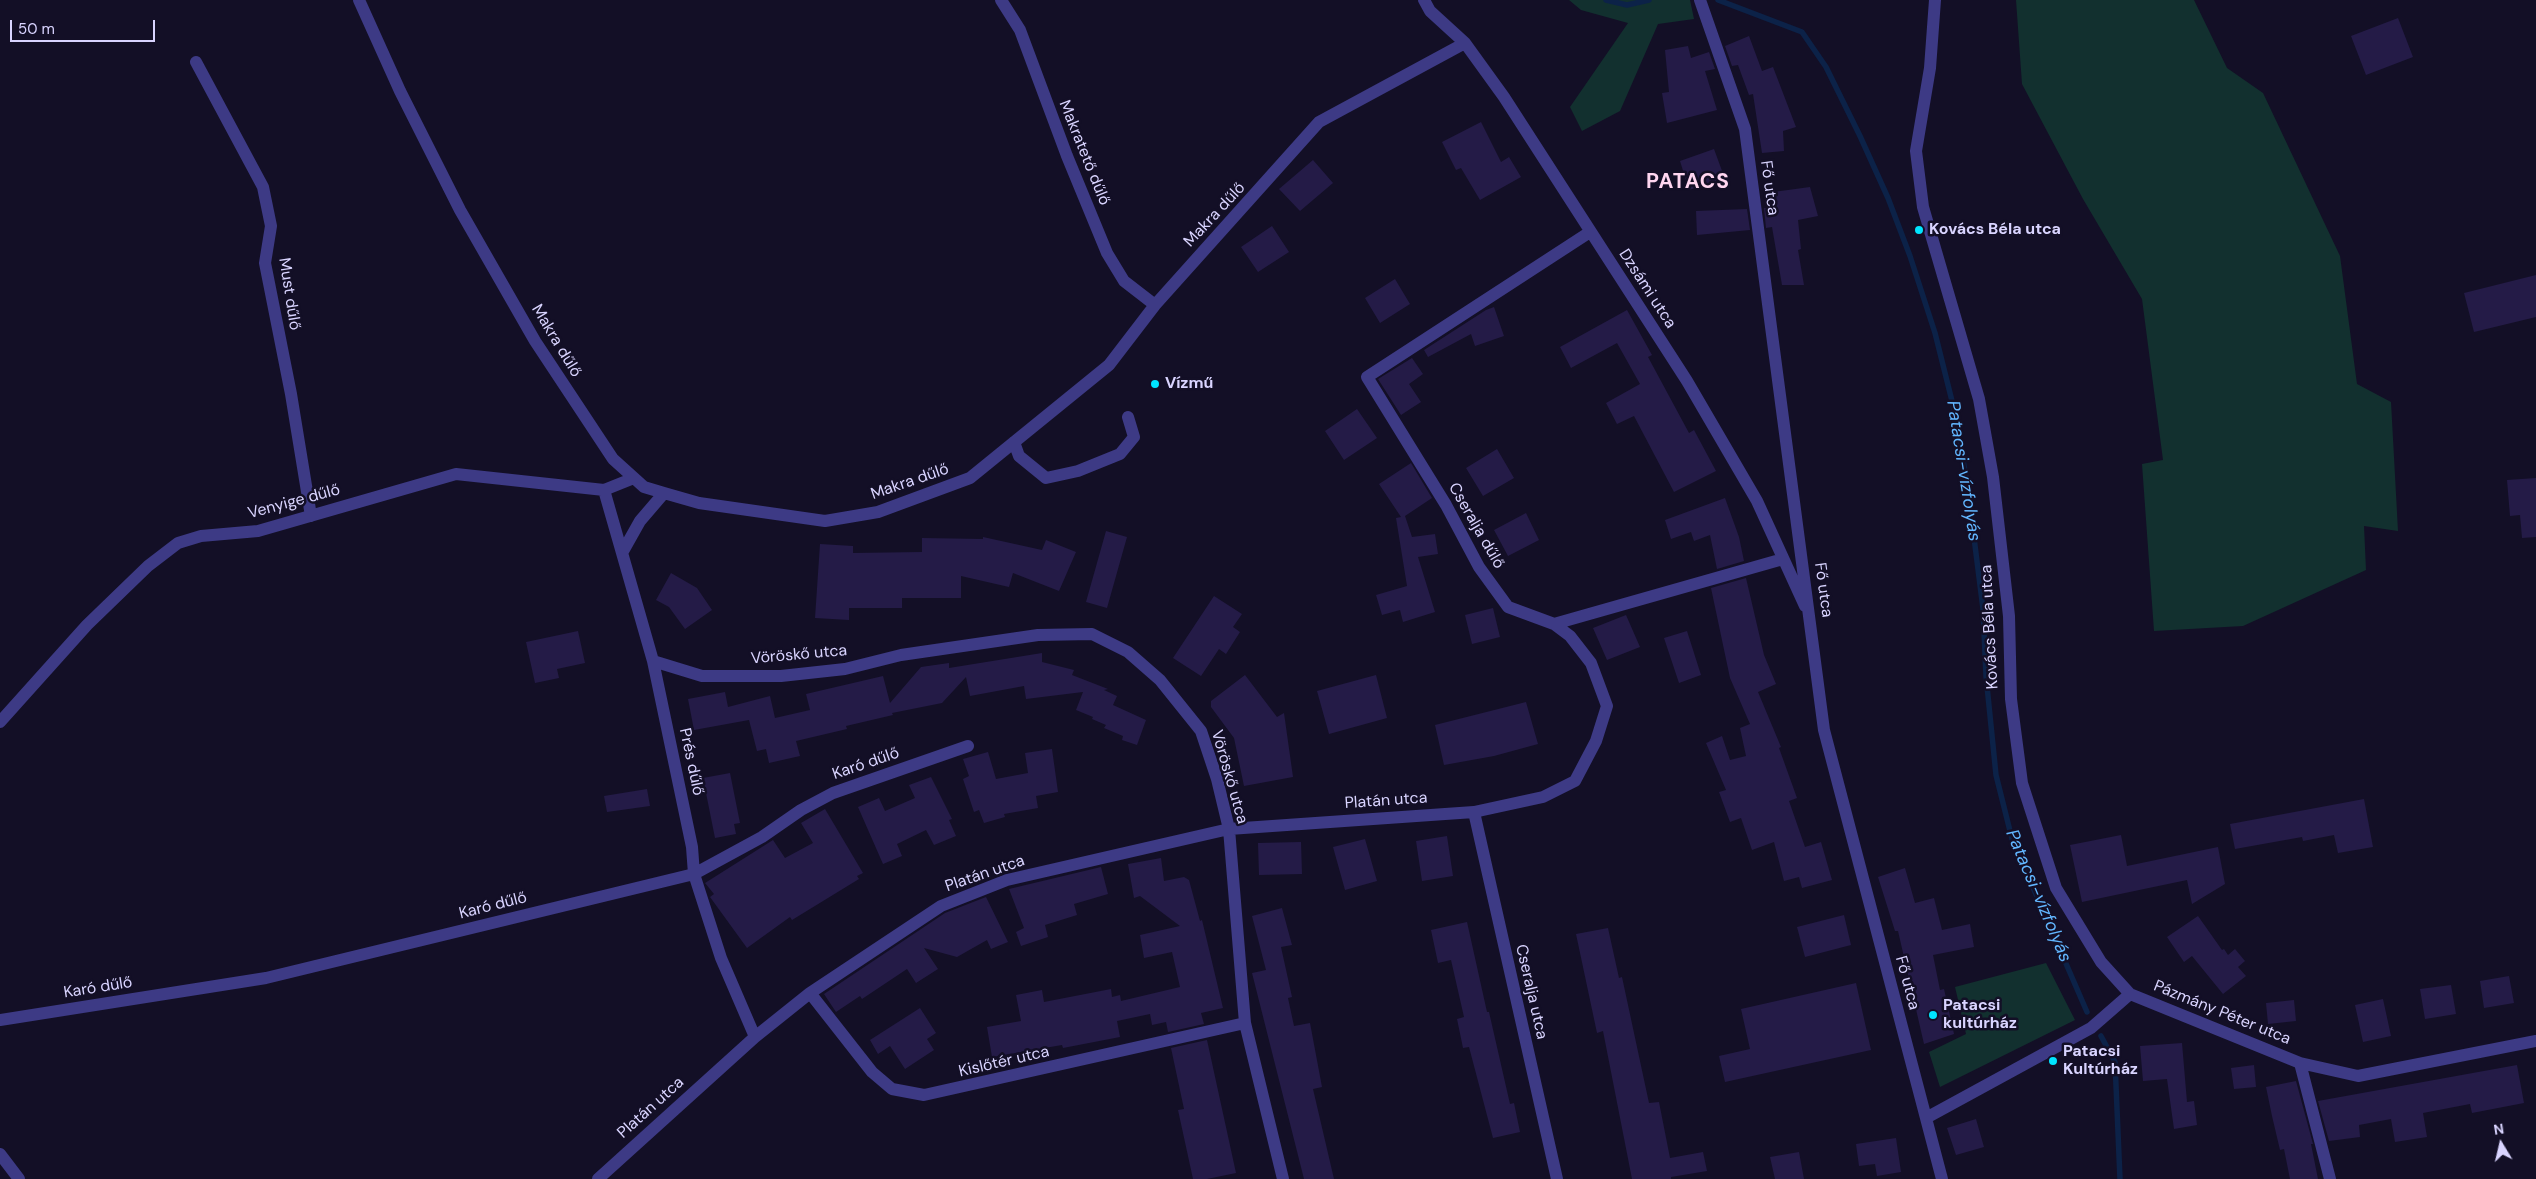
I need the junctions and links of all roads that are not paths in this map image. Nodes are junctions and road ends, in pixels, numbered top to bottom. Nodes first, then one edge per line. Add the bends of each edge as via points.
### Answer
1 (359, 0) edge
2 (1001, 0) edge
3 (1424, 0) edge
4 (1700, 0) edge
5 (1935, 0) edge
6 (1465, 43) junction
7 (196, 62) dead end
8 (1590, 232) junction
9 (1155, 305) junction
10 (1128, 417) dead end
11 (1014, 442) junction
12 (634, 478) junction
13 (604, 490) junction
14 (664, 493) junction
15 (311, 516) junction
16 (622, 553) junction
17 (1783, 558) junction
18 (1811, 617) junction
19 (1554, 624) junction
20 (653, 661) junction
21 (0, 722) edge
22 (968, 746) dead end
23 (1474, 812) junction
24 (1229, 829) junction
25 (694, 874) junction
26 (810, 993) junction
27 (2130, 994) junction
28 (0, 1020) edge
29 (1245, 1023) junction
30 (755, 1037) junction
31 (2536, 1041) edge
32 (2300, 1063) junction
33 (1926, 1118) junction
34 (0, 1154) edge
35 (19, 1179) edge
36 (598, 1179) edge
37 (1283, 1179) edge
38 (1557, 1179) edge
39 (1942, 1179) edge
40 (2330, 1179) edge

1 - 12 street, Makra dűlő via 460,210 535,341 613,459
2 - 9 street, Makratető dűlő via 1020,30 1067,156 1108,253 1124,281
3 - 6 street, Dzsámi utca via 1430,11
4 - 18 street, Fő utca via 1745,128
5 - 27 street, Kovács Béla utca via 1930,68 1916,151 1923,207 1979,400 1993,477 2009,616 2011,699 2022,783 2056,888 2101,962
6 - 8 street, Dzsámi utca via 1504,97
6 - 9 street, Makra dűlő via 1319,122
7 - 15 street, Must dűlő via 263,187 271,226 265,263 292,394
8 - 17 street, Dzsámi utca via 1687,381 1757,502
8 - 19 street, Cseralja dűlő via 1367,377 1446,505 1478,567 1508,607
9 - 11 street, Makra dűlő via 1109,365
10 - 11 street via 1134,437 1120,454 1046,478 1020,456
11 - 14 street, Makra dűlő via 970,478 878,512 825,521 699,503
12 - 13 street, Venyige dűlő
12 - 14 street, Makra dűlő via 644,487
13 - 15 street, Venyige dűlő via 456,474
13 - 16 street, Prés dűlő
14 - 16 street via 640,521
15 - 21 street, Venyige dűlő via 258,530 201,536 178,543 148,566 88,625
16 - 20 street, Prés dűlő
17 - 18 street, Dzsámi utca
17 - 19 street
18 - 33 street, Fő utca via 1824,730
19 - 23 street, Cseralja dűlő via 1570,636 1591,663 1607,706 1596,741 1575,781 1543,797
20 - 24 street, Vöröskő utca via 702,676 781,676 845,669 901,655 1038,635 1092,634 1128,652 1160,680 1201,731
20 - 25 street, Prés dűlő via 692,847
22 - 25 street, Karó dűlő via 833,793
23 - 24 street, Platán utca
23 - 38 street, Cseralja utca
24 - 26 street, Platán utca via 1007,880 941,906
24 - 29 street, Vöröskő utca
25 - 28 street, Karó dűlő via 266,978
25 - 30 street, Prés dűlő via 721,958
26 - 29 street, Kislőtér utca via 872,1072 892,1089 924,1096
26 - 30 street, Platán utca
27 - 32 street, Pázmány Péter utca
27 - 33 street, Pázmány Péter utca via 2091,1028
29 - 37 street, Vöröskő utca
30 - 36 street, Platán utca
31 - 32 street, Pázmány Péter utca via 2358,1076
32 - 40 street
33 - 39 street, Fő utca
34 - 35 street

